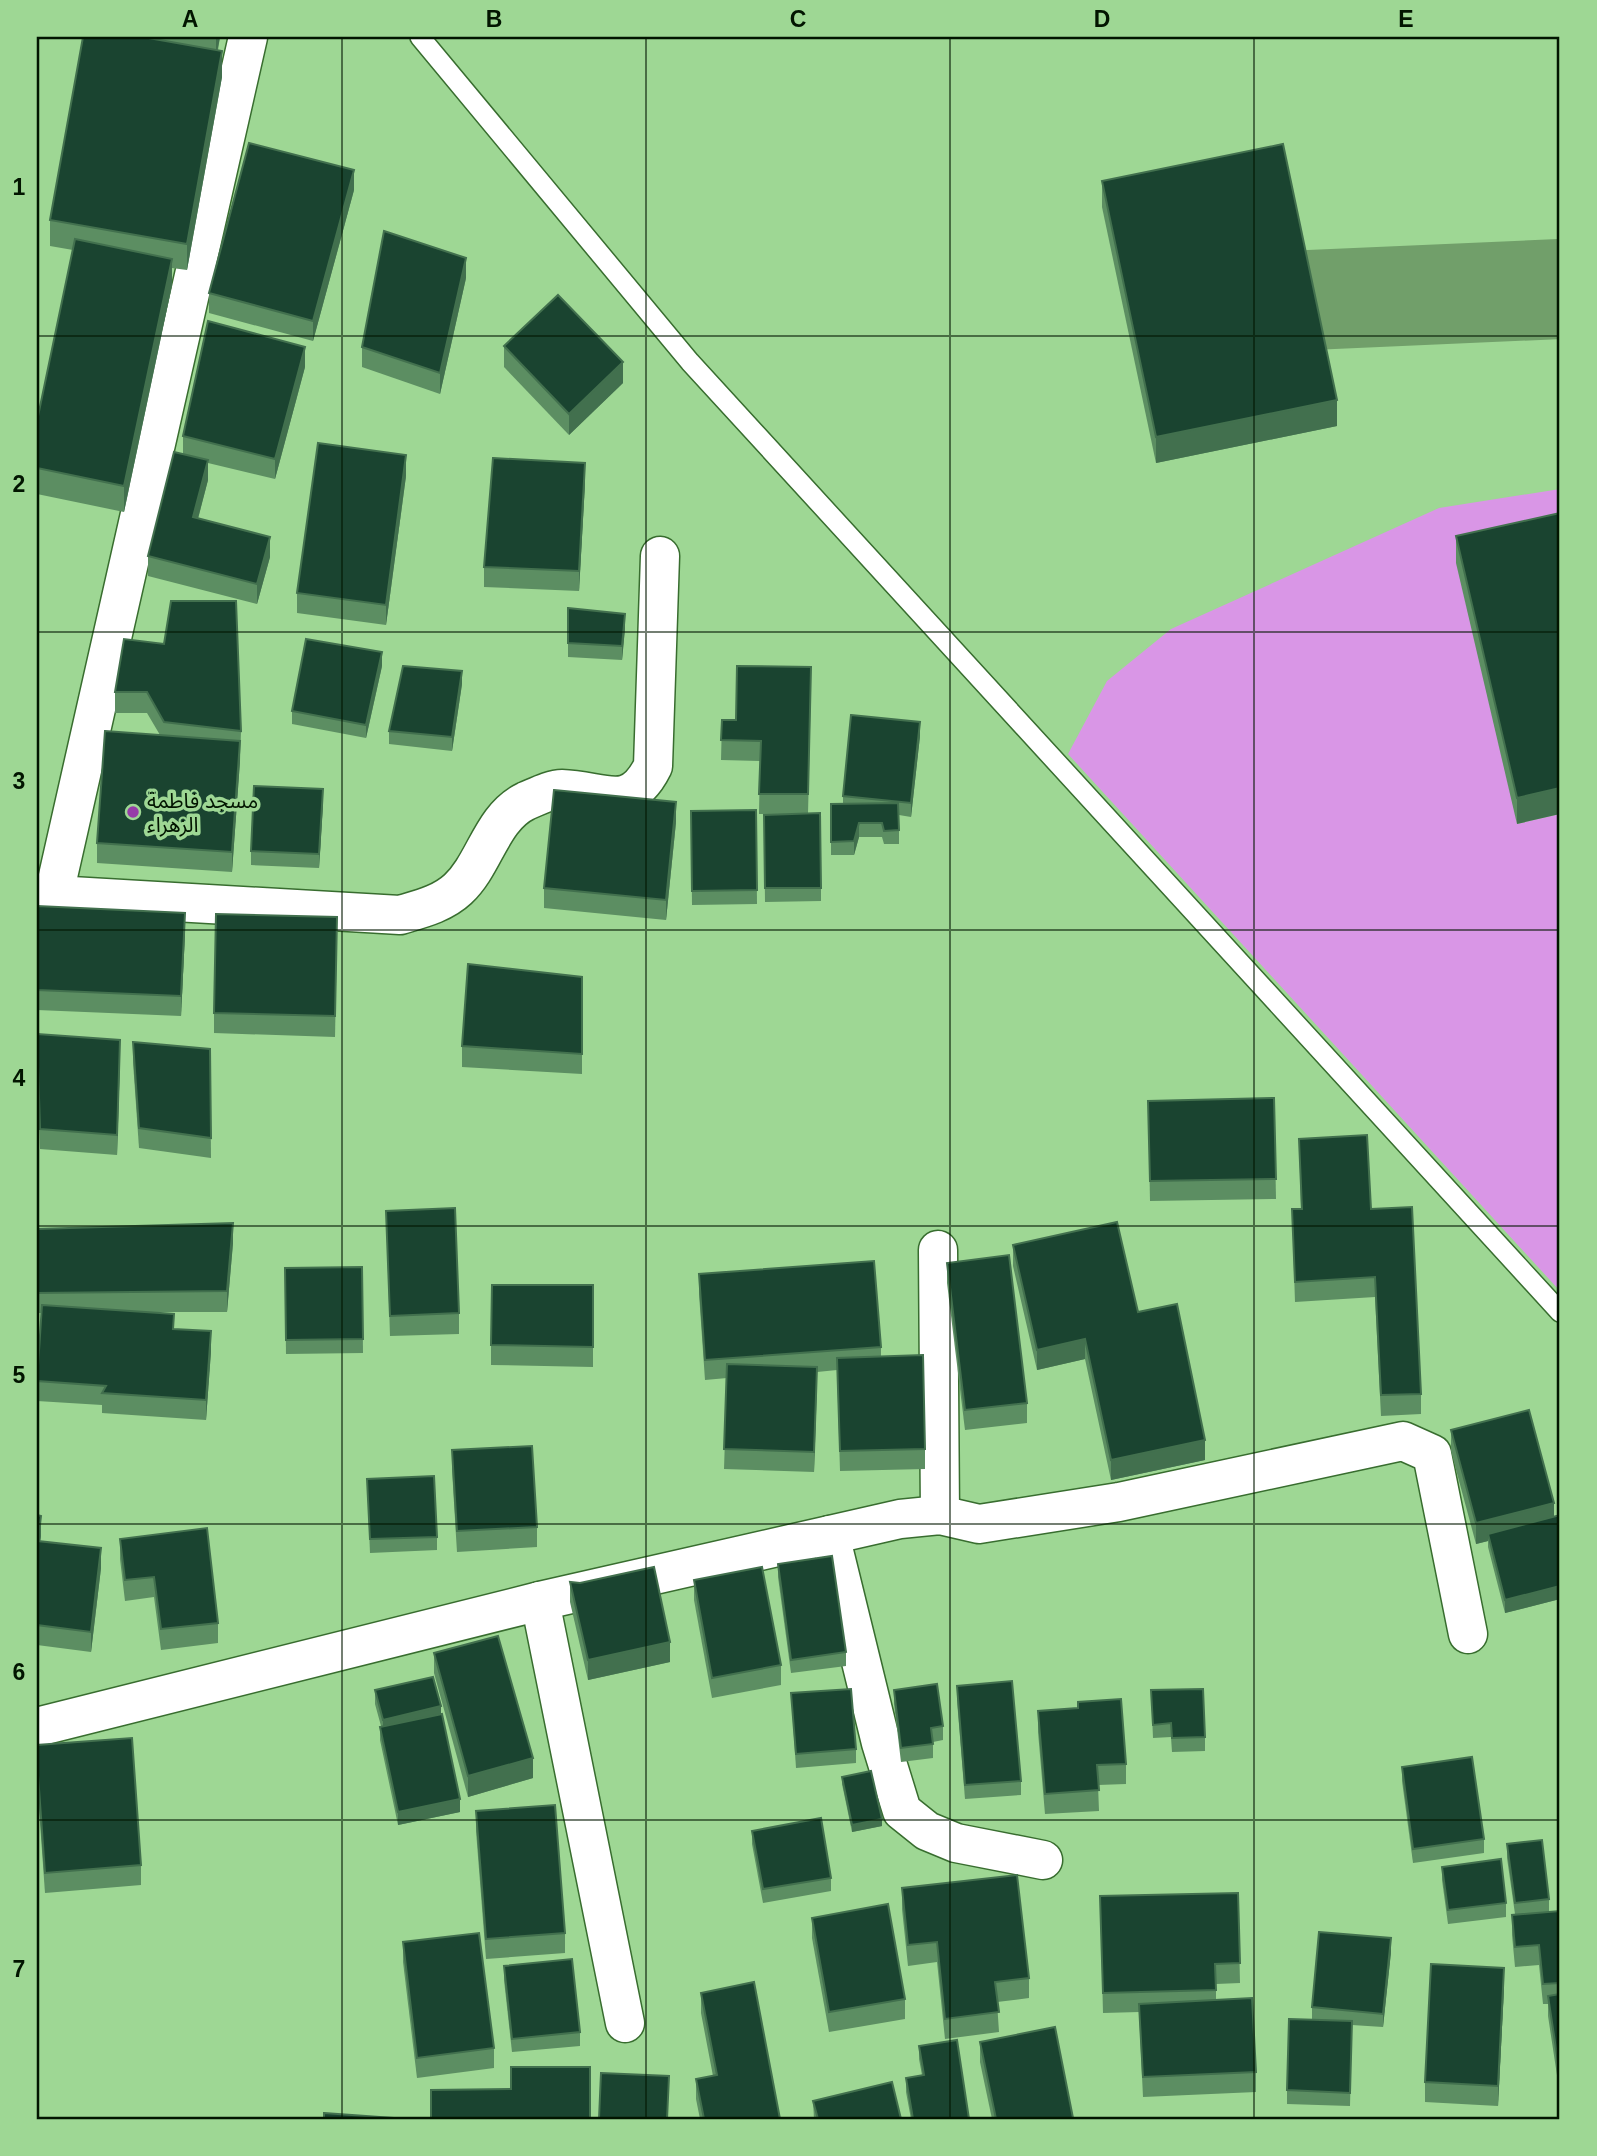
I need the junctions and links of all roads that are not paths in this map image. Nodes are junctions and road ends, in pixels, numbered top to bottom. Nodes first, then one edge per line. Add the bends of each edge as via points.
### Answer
1 (248, 37) edge
2 (420, 37) edge
3 (660, 556) dead end
4 (45, 894) edge
5 (938, 1250) dead end
6 (1560, 1312) edge
7 (940, 1516) junction
8 (830, 1535) junction
9 (540, 1601) junction
10 (1468, 1634) dead end
11 (37, 1727) edge
12 (1044, 1860) dead end
13 (625, 2023) dead end

1 - 4 street via 122,605
2 - 6 lane via 690,362
3 - 4 street via 653,766 646,779 638,790 622,797 559,789 524,802 504,820 459,888 435,904 400,915
5 - 7 street
7 - 8 street via 900,1519
7 - 10 street via 979,1524 1119,1502 1403,1441 1432,1454
8 - 9 street
8 - 12 street via 902,1811 927,1831 956,1843
9 - 11 street
9 - 13 street

